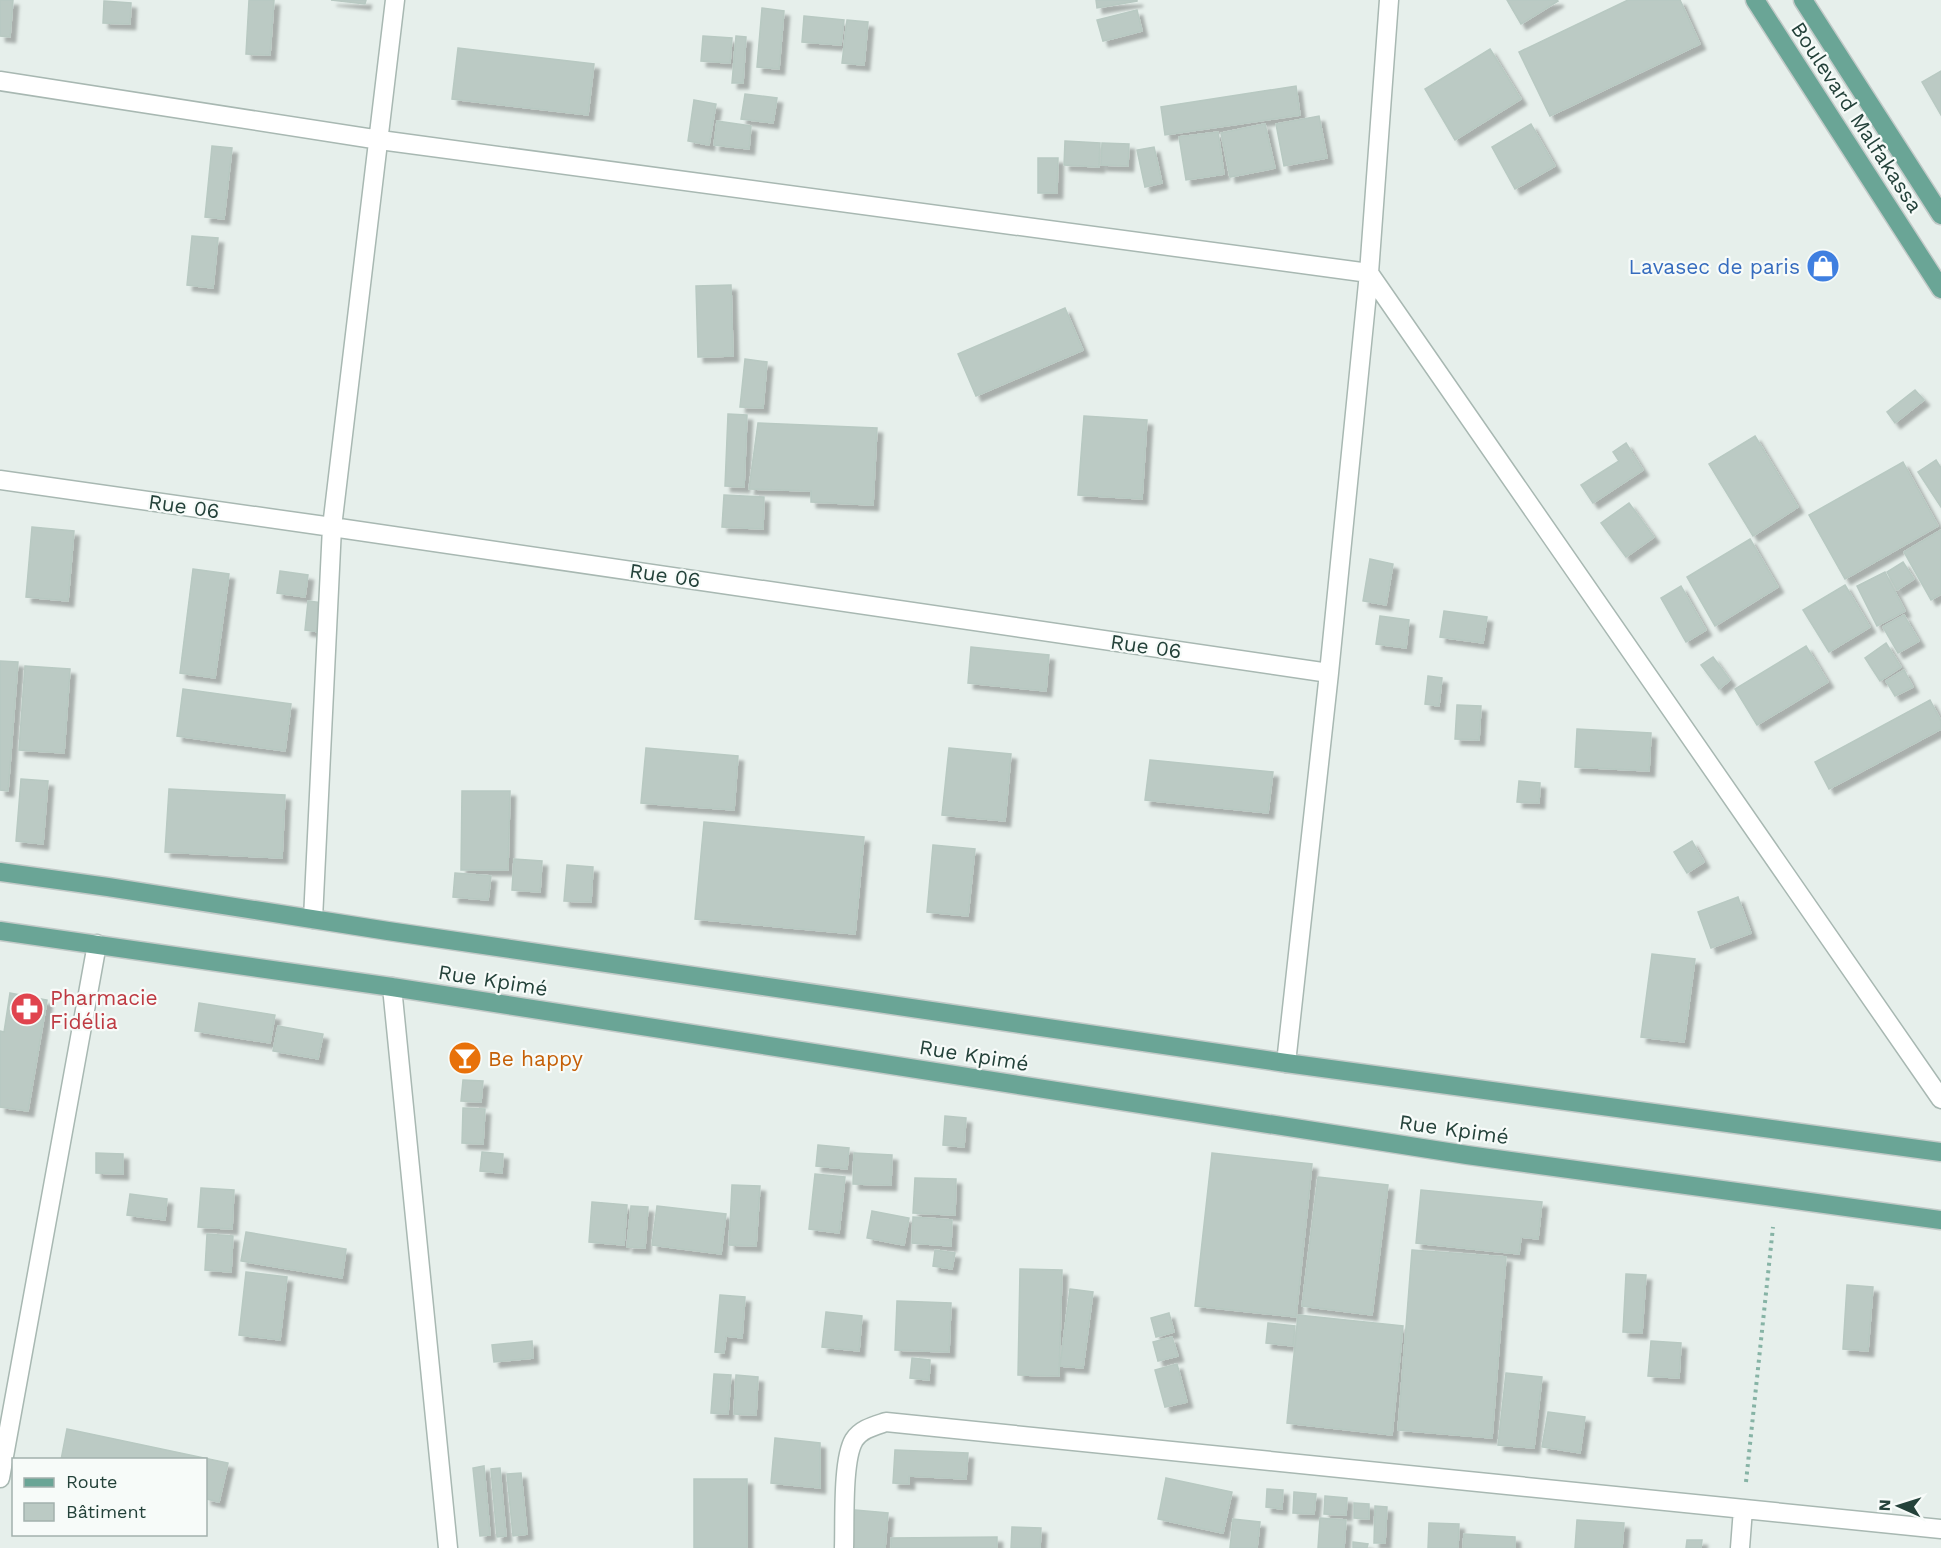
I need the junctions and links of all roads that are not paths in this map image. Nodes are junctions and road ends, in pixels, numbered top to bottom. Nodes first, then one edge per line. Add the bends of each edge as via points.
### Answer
1 (395, 0) edge
2 (1389, 0) edge
3 (1755, 0) edge
4 (1803, 0) edge
5 (0, 81) edge
6 (380, 140) junction
7 (1941, 215) edge
8 (1369, 273) junction
9 (1941, 290) edge
10 (0, 480) edge
11 (332, 526) junction
12 (1329, 673) junction
13 (0, 872) edge
14 (313, 919) junction
15 (0, 931) edge
16 (97, 944) junction
17 (392, 987) junction
18 (1286, 1063) junction
19 (1941, 1099) edge
20 (1941, 1152) edge
21 (1941, 1220) edge
22 (0, 1478) edge
23 (1743, 1509) junction
24 (1941, 1529) edge
25 (448, 1548) edge
26 (844, 1548) edge
27 (1740, 1548) edge

1 - 6 street
2 - 8 street
3 - 9 main road, Boulevard Malfakassa
4 - 7 main road, Boulevard Malfakassa
5 - 6 street
6 - 8 street
6 - 11 street
8 - 12 street
8 - 19 street
10 - 11 street, Rue 06
11 - 12 street, Rue 06
11 - 14 street
12 - 18 street
13 - 14 main road, Rue Kpimé
14 - 18 main road, Rue Kpimé
15 - 16 main road, Rue Kpimé
16 - 17 main road, Rue Kpimé
16 - 22 street
17 - 21 main road, Rue Kpimé via 1467,1155
17 - 25 street
18 - 20 main road, Rue Kpimé
23 - 24 street
23 - 26 street via 886,1422 867,1428 854,1441 848,1462
23 - 27 street

